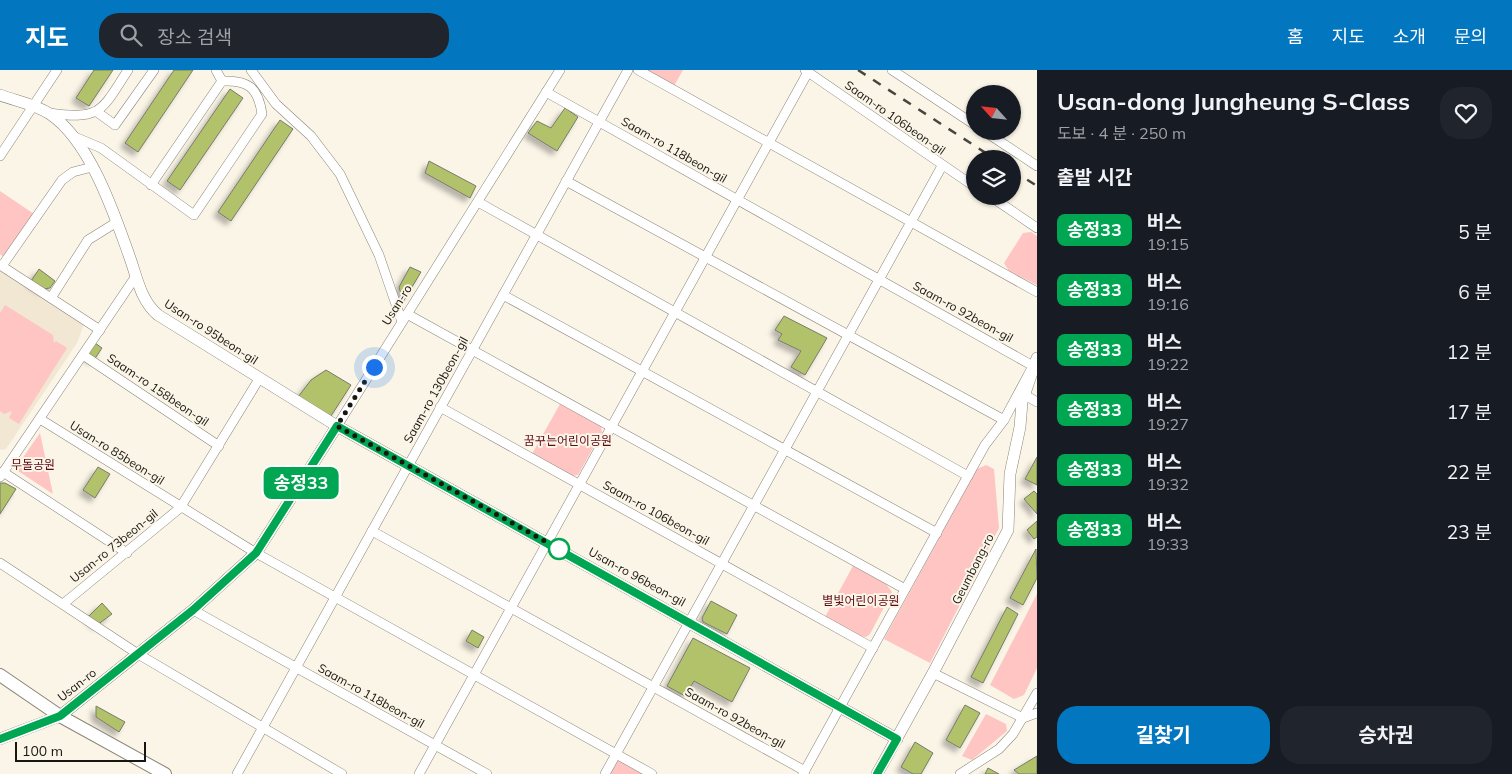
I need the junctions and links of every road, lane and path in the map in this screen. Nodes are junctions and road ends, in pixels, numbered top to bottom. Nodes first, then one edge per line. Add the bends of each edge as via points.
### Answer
1 (57, 70) edge
2 (128, 70) edge
3 (154, 70) edge
4 (216, 70) edge
5 (251, 70) edge
6 (560, 70) edge
7 (628, 70) edge
8 (638, 70) edge
9 (892, 70) edge
10 (806, 71) edge
11 (222, 81) junction
12 (546, 92) junction
13 (0, 96) edge
14 (34, 106) junction
15 (97, 112) junction
16 (49, 113) junction
17 (966, 119) edge
18 (599, 121) junction
19 (75, 137) junction
20 (998, 140) edge
21 (768, 142) junction
22 (0, 156) edge
23 (942, 166) junction
24 (1037, 166) edge
25 (92, 167) junction
26 (566, 181) junction
27 (966, 181) edge
28 (151, 185) junction
29 (737, 200) junction
30 (478, 202) junction
31 (1003, 205) edge
32 (912, 221) junction
33 (117, 222) junction
34 (1037, 228) edge
35 (536, 235) junction
36 (704, 257) junction
37 (1, 266) edge
38 (136, 276) junction
39 (880, 280) junction
40 (1037, 292) edge
41 (503, 295) junction
42 (51, 298) junction
43 (674, 312) junction
44 (405, 318) junction
45 (100, 330) junction
46 (848, 336) junction
47 (472, 350) junction
48 (83, 355) junction
49 (1035, 362) edge
50 (641, 370) junction
51 (259, 379) junction
52 (817, 392) junction
53 (1025, 395) junction
54 (1037, 402) edge
55 (440, 407) junction
56 (40, 419) junction
57 (1004, 420) junction
58 (337, 426) junction
59 (610, 426) junction
60 (219, 446) junction
61 (785, 449) junction
62 (0, 458) edge
63 (9, 464) junction
64 (408, 465) junction
65 (2, 475) edge
66 (968, 476) junction
67 (578, 484) junction
68 (754, 506) junction
69 (180, 508) junction
70 (372, 531) junction
71 (937, 532) junction
72 (547, 542) junction
73 (127, 553) junction
74 (256, 553) junction
75 (0, 563) edge
76 (722, 564) junction
77 (905, 588) junction
78 (335, 597) junction
79 (63, 604) junction
80 (510, 607) junction
81 (193, 610) junction
82 (690, 622) junction
83 (873, 648) junction
84 (138, 654) junction
85 (296, 668) junction
86 (933, 673) junction
87 (474, 674) junction
88 (0, 676) edge
89 (654, 687) junction
90 (1037, 693) edge
91 (841, 707) junction
92 (1037, 713) edge
93 (60, 716) junction
94 (1023, 718) junction
95 (262, 728) junction
96 (897, 739) junction
97 (0, 740) edge
98 (434, 745) junction
99 (616, 754) junction
100 (804, 772) edge
101 (165, 774) edge
102 (237, 774) edge
103 (342, 774) edge
104 (418, 774) edge
105 (487, 774) edge
106 (605, 774) edge
107 (652, 774) edge
108 (876, 774) edge
109 (960, 774) edge

1 - 14 street
2 - 15 street
3 - 15 street via 115,125
4 - 11 street
5 - 44 street via 276,104 311,136 340,174
6 - 12 street, Usan-ro
7 - 18 street, Saam-ro 130beon-gil
8 - 21 street
9 - 17 street
10 - 21 street
10 - 23 street, Saam-ro 106beon-gil
11 - 28 street
11 - 28 street via 236,80 255,91 262,114 194,215
12 - 18 street, Saam-ro 118beon-gil
12 - 30 street, Usan-ro
13 - 14 street, Usan-ro 95beon-gil
14 - 16 street, Usan-ro 95beon-gil
14 - 22 street
15 - 16 street via 75,116
16 - 19 street, Usan-ro 95beon-gil
18 - 26 street, Saam-ro 130beon-gil
18 - 29 street, Saam-ro 118beon-gil
19 - 25 street, Usan-ro 95beon-gil
19 - 28 street via 101,148
20 - 24 street
21 - 29 street
21 - 32 street
23 - 27 street
23 - 32 street, Saam-ro 106beon-gil
25 - 33 street, Usan-ro 95beon-gil
25 - 37 street via 73,172 62,180
26 - 35 street, Saam-ro 130beon-gil
26 - 36 street
29 - 36 street
29 - 39 street
30 - 35 street
30 - 44 street, Usan-ro
31 - 34 street
32 - 39 street, Saam-ro 106beon-gil
32 - 40 street
33 - 38 street, Usan-ro 95beon-gil
33 - 42 street via 88,240
35 - 41 street, Saam-ro 130beon-gil
35 - 43 street
36 - 43 street
36 - 46 street
37 - 42 street
38 - 45 street
38 - 51 street, Usan-ro 95beon-gil via 150,308
39 - 46 street, Saam-ro 106beon-gil
39 - 49 street, Saam-ro 92beon-gil
41 - 47 street, Saam-ro 130beon-gil
41 - 50 street
42 - 45 street
43 - 50 street
43 - 52 street
44 - 47 street
44 - 58 street, Usan-ro
45 - 48 street
46 - 52 street, Saam-ro 106beon-gil
46 - 57 street
47 - 55 street, Saam-ro 130beon-gil
47 - 59 street
48 - 56 street
48 - 60 street, Saam-ro 158beon-gil
49 - 53 street, Geumbong-ro
49 - 57 street, Saam-ro 92beon-gil
50 - 59 street
50 - 61 street
51 - 58 street, Usan-ro 95beon-gil
51 - 60 street
52 - 61 street, Saam-ro 106beon-gil
52 - 66 street
53 - 54 street
53 - 86 street, Geumbong-ro via 1010,474 1008,530
55 - 64 street, Saam-ro 130beon-gil
55 - 67 street
56 - 63 street
56 - 69 street, Usan-ro 85beon-gil
57 - 66 street, Saam-ro 92beon-gil
58 - 64 street, Usan-ro 96beon-gil
58 - 74 street, Usan-ro
59 - 67 street
59 - 68 street
60 - 69 street
61 - 68 street, Saam-ro 106beon-gil
61 - 71 street
62 - 63 street
63 - 65 street
64 - 70 street, Saam-ro 130beon-gil
64 - 72 street, Usan-ro 96beon-gil
65 - 73 street
66 - 71 street, Saam-ro 92beon-gil
67 - 72 street
67 - 76 street, Saam-ro 106beon-gil
68 - 76 street, Saam-ro 106beon-gil
68 - 77 street
69 - 73 street, Usan-ro 73beon-gil
69 - 74 street, Usan-ro 85beon-gil
70 - 78 street, Saam-ro 130beon-gil
70 - 80 street
71 - 77 street, Saam-ro 92beon-gil
72 - 80 street
72 - 82 street, Usan-ro 96beon-gil
73 - 79 street, Usan-ro 73beon-gil
74 - 78 street
74 - 81 street, Usan-ro
75 - 79 street
76 - 82 street, Saam-ro 106beon-gil
76 - 83 street
77 - 83 street, Saam-ro 92beon-gil
78 - 85 street, Saam-ro 130beon-gil
78 - 87 street
79 - 84 street
80 - 87 street
80 - 89 street
81 - 84 street, Usan-ro
81 - 85 street
82 - 89 street, Saam-ro 106beon-gil
82 - 91 street, Usan-ro 96beon-gil
83 - 91 street, Saam-ro 92beon-gil
84 - 93 street, Usan-ro
84 - 95 street
85 - 95 street, Saam-ro 130beon-gil
85 - 98 street, Saam-ro 118beon-gil
86 - 94 street
86 - 96 street, Geumbong-ro
87 - 98 street
87 - 99 street
88 - 93 main road
89 - 99 street, Saam-ro 106beon-gil
89 - 100 street, Saam-ro 92beon-gil
90 - 94 street
91 - 96 street, Usan-ro 96beon-gil
91 - 100 street, Saam-ro 92beon-gil
92 - 94 street
93 - 97 street, Usan-ro
93 - 101 main road
94 - 109 street via 999,749
95 - 102 street, Saam-ro 130beon-gil
95 - 103 street
96 - 108 street, Geumbong-ro
98 - 104 street
98 - 105 street
99 - 106 street, Saam-ro 106beon-gil
99 - 107 street

